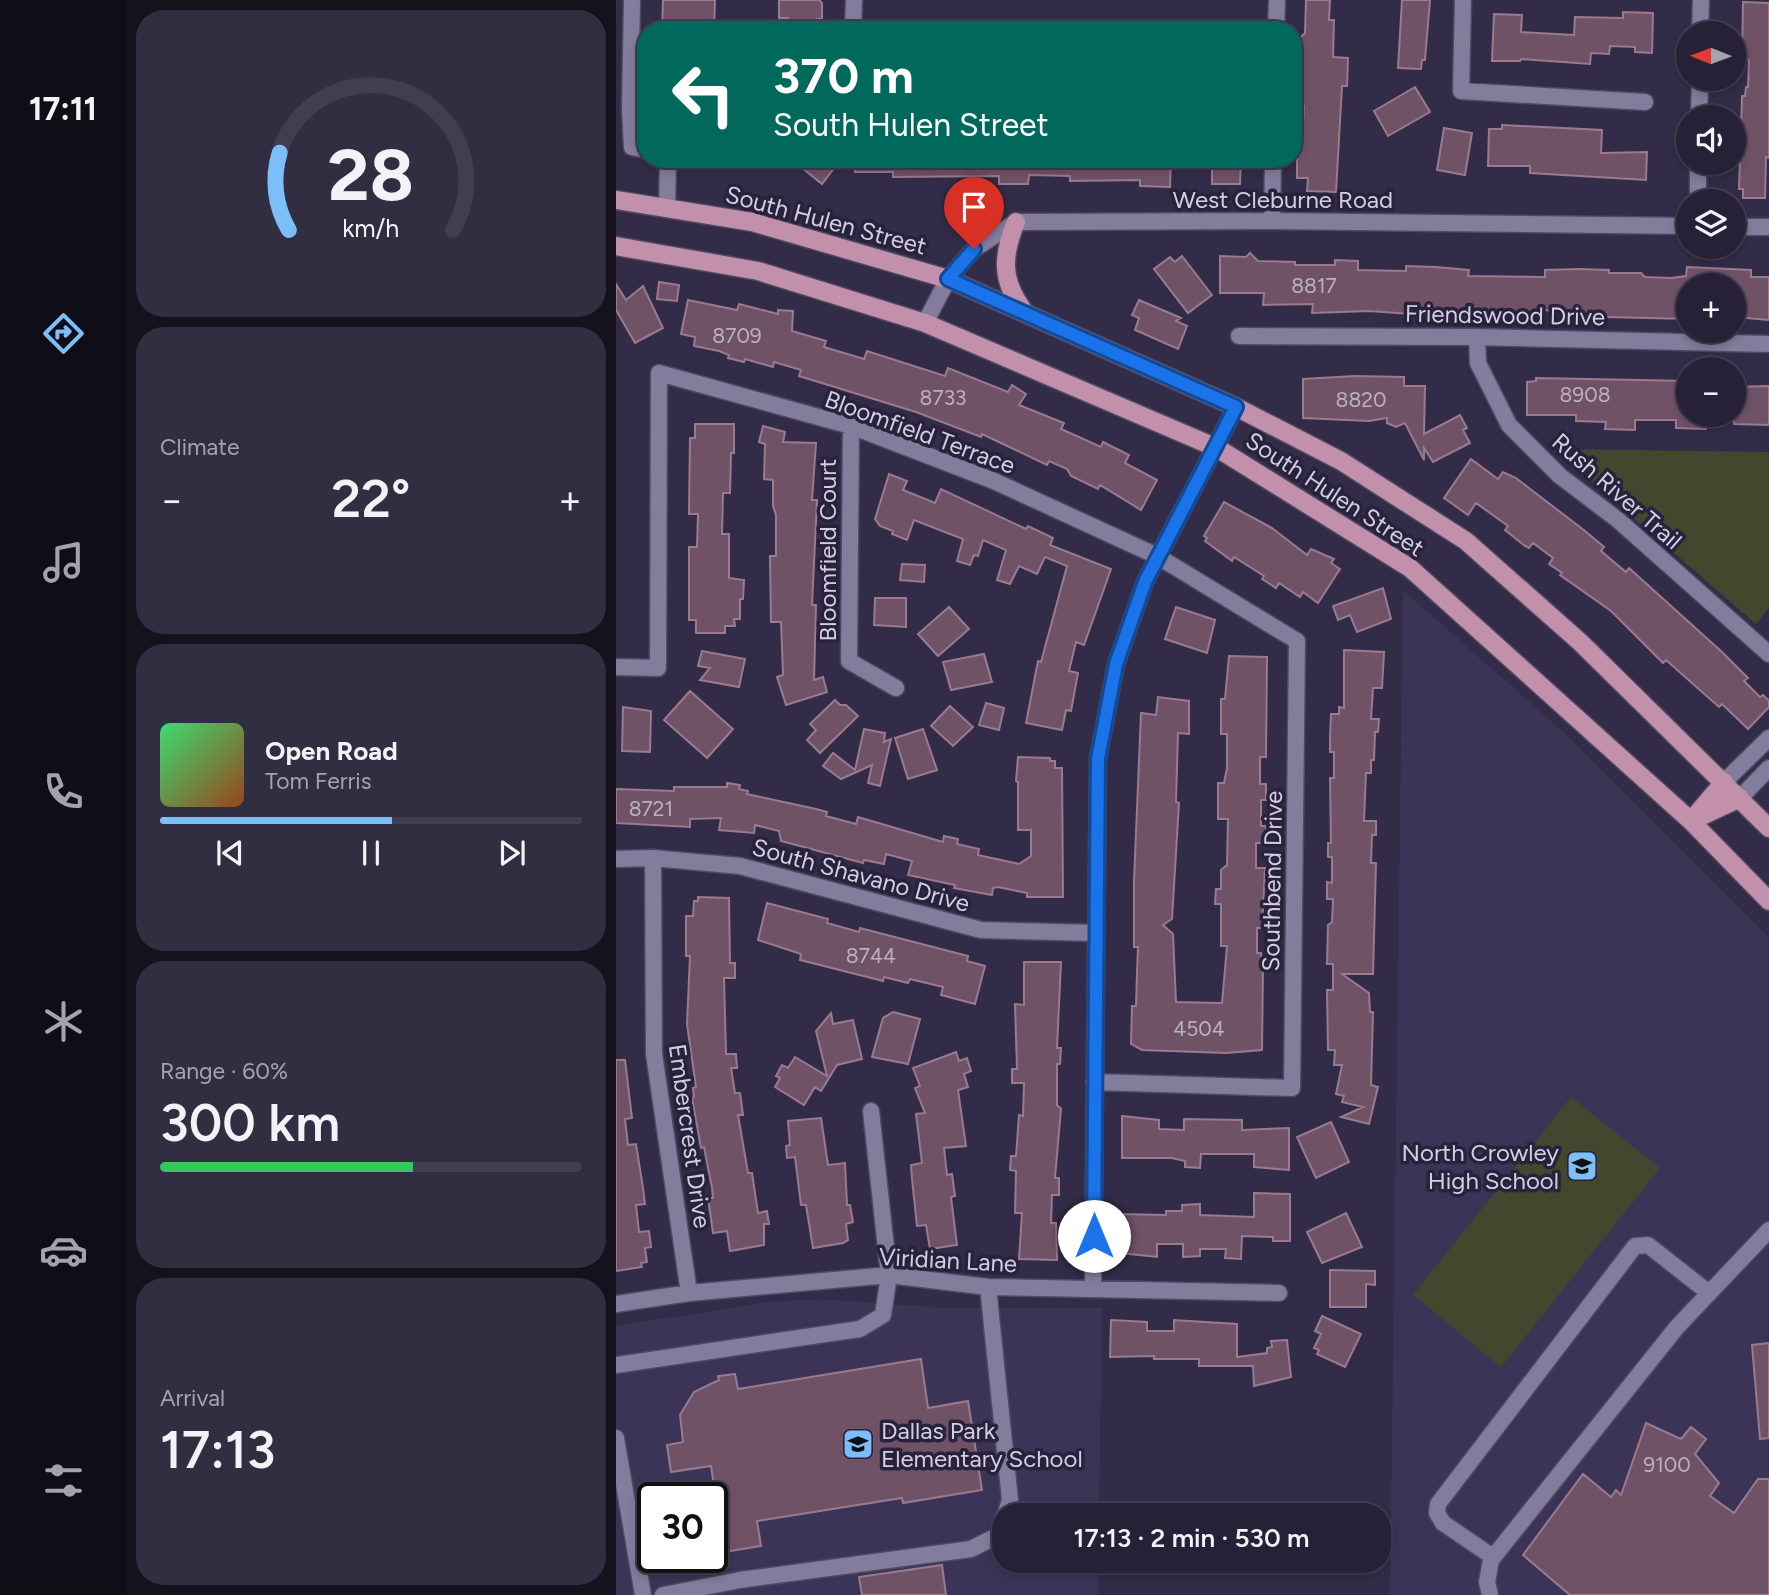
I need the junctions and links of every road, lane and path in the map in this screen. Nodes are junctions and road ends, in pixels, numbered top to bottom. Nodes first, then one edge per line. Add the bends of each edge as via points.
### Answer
1 (632, 0) edge
2 (854, 0) edge
3 (1277, 0) edge
4 (1464, 0) edge
5 (1701, 0) edge
6 (853, 21) edge
7 (1276, 21) edge
8 (1700, 21) edge
9 (1645, 102) dead end
10 (637, 148) edge
11 (668, 168) edge
12 (1273, 168) edge
13 (616, 200) edge
14 (667, 208) junction
15 (1272, 221) junction
16 (1016, 222) junction
17 (1676, 226) edge
18 (1746, 227) edge
19 (1769, 228) edge
20 (616, 246) edge
21 (948, 279) junction
22 (1026, 313) junction
23 (925, 323) junction
24 (1239, 336) dead end
25 (1477, 337) junction
26 (1769, 344) edge
27 (1236, 407) junction
28 (851, 426) junction
29 (1217, 448) junction
30 (1157, 556) junction
31 (1769, 654) edge
32 (616, 667) edge
33 (896, 688) dead end
34 (1769, 738) edge
35 (1769, 768) edge
36 (1724, 782) junction
37 (1740, 798) junction
38 (1691, 821) junction
39 (1769, 828) edge
40 (653, 858) junction
41 (616, 859) edge
42 (1769, 901) edge
43 (1096, 933) junction
44 (1094, 1082) junction
45 (871, 1111) dead end
46 (1769, 1230) edge
47 (889, 1275) junction
48 (988, 1287) junction
49 (1093, 1288) junction
50 (688, 1293) junction
51 (1279, 1293) dead end
52 (1709, 1293) junction
53 (616, 1304) edge
54 (616, 1366) edge
55 (616, 1438) edge
56 (1009, 1503) edge
57 (992, 1538) edge
58 (1493, 1557) junction
59 (643, 1595) edge
60 (663, 1595) edge
61 (1489, 1595) edge

1 - 10 street via 630,109 632,147
2 - 6 street
3 - 7 street
4 - 9 street via 1461,91
5 - 8 street
11 - 14 street
12 - 15 street
13 - 14 main road, South Hulen Street
14 - 21 main road, South Hulen Street via 752,222
15 - 16 street, West Cleburne Road
15 - 17 street, West Cleburne Road
16 - 21 street via 974,249
16 - 22 main road via 1005,247 1006,265 1009,292
18 - 19 street
20 - 23 main road, South Hulen Street via 758,271
21 - 22 main road, South Hulen Street
21 - 23 street
22 - 27 main road, South Hulen Street
23 - 29 main road, South Hulen Street
24 - 25 street, Friendswood Drive
25 - 26 street, Friendswood Drive
25 - 31 street, Rush River Trail via 1478,363 1509,425 1560,476 1618,520
27 - 29 street
27 - 36 main road, South Hulen Street via 1341,461 1466,541 1580,642
28 - 30 street, Bloomfield Terrace via 994,481
28 - 32 street, Bloomfield Terrace via 659,373 658,668
28 - 33 street, Bloomfield Court via 849,661
29 - 30 street
29 - 38 main road, South Hulen Street via 1410,568
30 - 43 street via 1116,664 1098,759
30 - 44 street, Southbend Drive via 1297,641 1292,1088
34 - 36 street
35 - 37 street
36 - 37 main road, South Hulen Street
36 - 38 main road
37 - 38 main road
37 - 39 main road, South Hulen Street
38 - 42 main road, South Hulen Street
40 - 41 street, South Shavano Drive
40 - 43 street, South Shavano Drive via 740,866 981,930
40 - 50 street, Embercrest Drive via 654,1054
43 - 44 street
44 - 49 street
45 - 47 street
46 - 52 street
47 - 48 street, Viridian Lane
47 - 50 street, Viridian Lane
47 - 54 street via 883,1315 860,1329
48 - 49 street, Viridian Lane
48 - 56 street
49 - 51 street, Viridian Lane
50 - 53 street, Viridian Lane
52 - 58 street
52 - 58 street via 1648,1245 1635,1246 1438,1504 1443,1523
55 - 59 street
57 - 60 street via 971,1549
58 - 61 street

